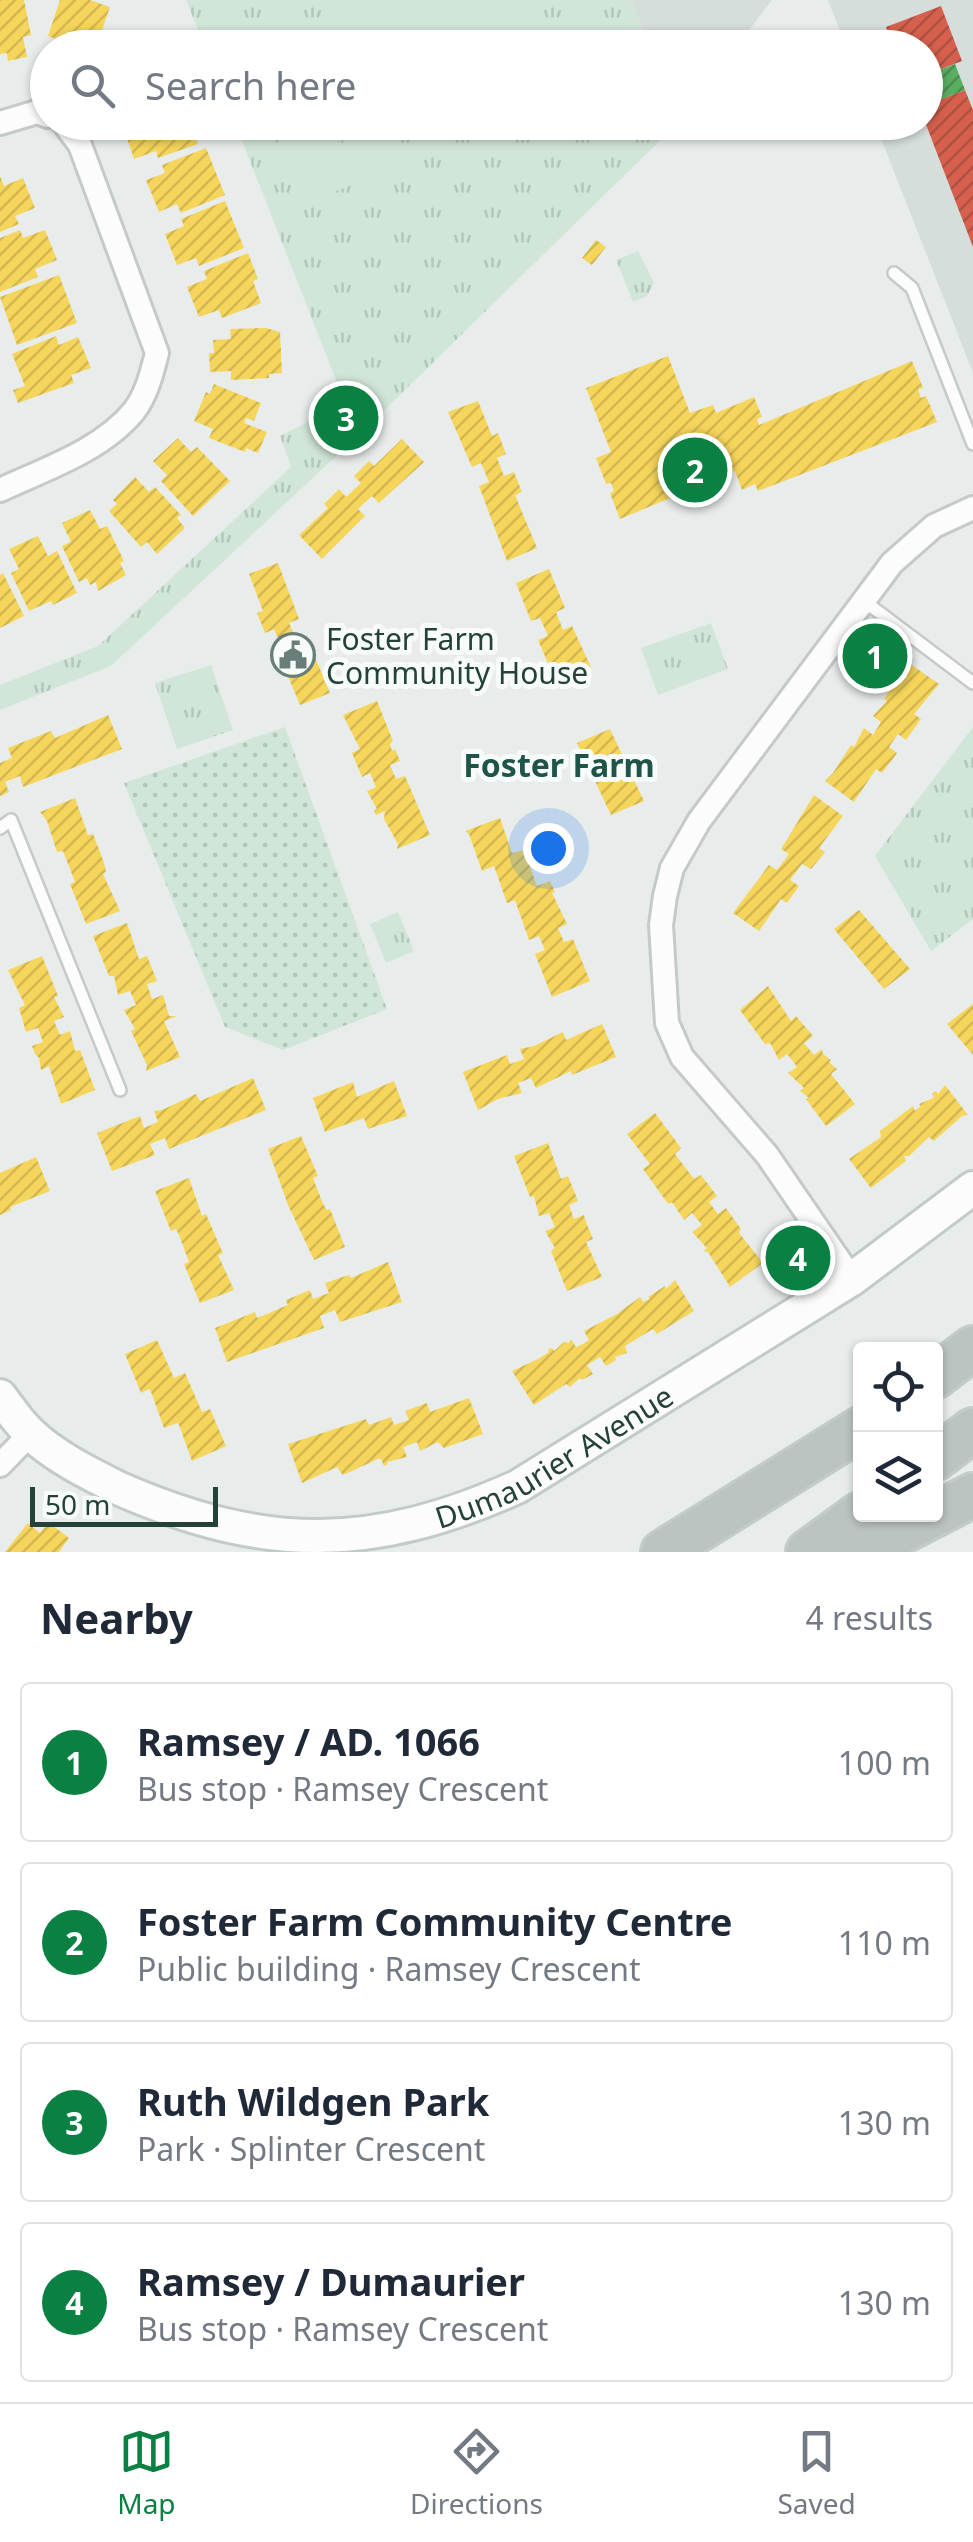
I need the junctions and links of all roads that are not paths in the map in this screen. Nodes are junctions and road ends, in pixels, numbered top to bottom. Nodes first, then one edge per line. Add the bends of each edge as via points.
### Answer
1 (30, 114) edge
2 (0, 123) edge
3 (77, 140) edge
4 (894, 272) dead end
5 (973, 444) edge
6 (0, 490) edge
7 (973, 508) edge
8 (864, 602) junction
9 (973, 683) edge
10 (0, 828) edge
11 (120, 1090) dead end
12 (973, 1188) edge
13 (852, 1280) junction
14 (0, 1396) edge
15 (973, 1430) edge
16 (855, 1432) edge
17 (30, 1434) junction
18 (943, 1453) edge
19 (0, 1465) edge
20 (973, 1495) edge
21 (853, 1519) edge
22 (663, 1552) edge
23 (808, 1552) edge
24 (863, 1552) edge

1 - 2 street
3 - 6 street via 157,352 151,380 135,410 103,438
4 - 5 lane via 912,288
7 - 8 street via 934,526 892,564
8 - 9 lane
8 - 13 street via 699,820 672,868 660,925 667,1023 682,1057 767,1155
10 - 11 lane via 11,820
12 - 13 street, Dumaurier Avenue
13 - 17 street, Dumaurier Avenue via 517,1486 458,1513 391,1532 274,1540 213,1529 86,1472
14 - 17 street, Dumaurier Avenue
15 - 18 highway
16 - 22 highway
17 - 19 street
20 - 24 highway
21 - 23 highway

